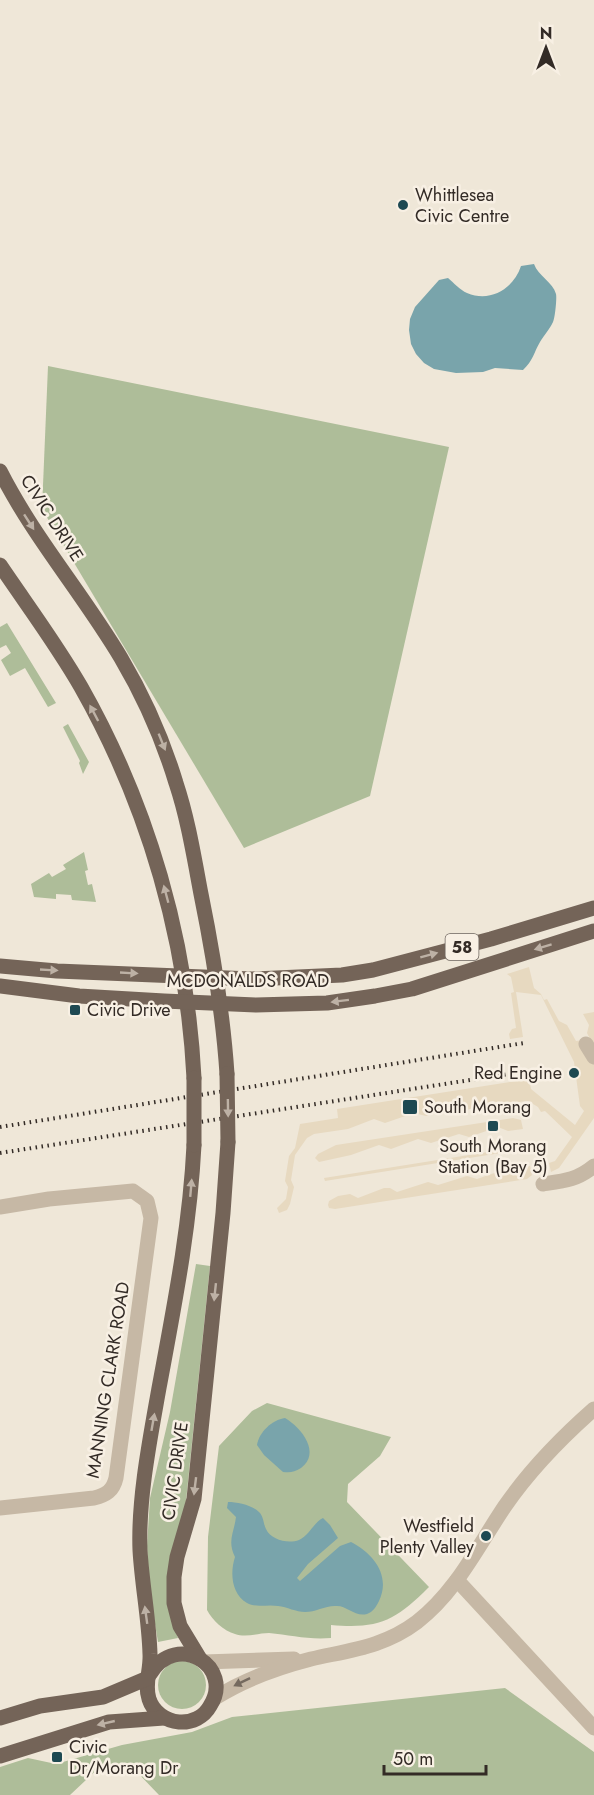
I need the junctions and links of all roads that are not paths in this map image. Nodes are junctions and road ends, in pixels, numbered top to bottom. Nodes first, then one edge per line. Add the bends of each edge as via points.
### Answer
1 (0, 471) edge
2 (0, 565) edge
3 (594, 908) edge
4 (594, 931) edge
5 (0, 966) edge
6 (183, 976) junction
7 (217, 978) junction
8 (0, 986) edge
9 (187, 1002) junction
10 (221, 1004) junction
11 (594, 1166) edge
12 (543, 1184) dead end
13 (0, 1207) edge
14 (594, 1409) edge
15 (0, 1508) edge
16 (457, 1580) junction
17 (313, 1659) junction
18 (202, 1660) junction
19 (149, 1676) junction
20 (214, 1698) junction
21 (0, 1718) edge
22 (164, 1718) junction
23 (594, 1728) edge
24 (0, 1756) edge

1 -> 7 main road, CIVIC DRIVE via 121,658 154,724 185,815
6 -> 2 main road, CIVIC DRIVE via 156,858 125,776 80,686
7 -> 3 main road, MCDONALDS ROAD / 58 via 304,978 373,970
4 -> 10 main road, MCDONALDS ROAD / 58 via 398,992 327,1003
5 -> 6 main road, MCDONALDS ROAD / 58
6 - 7 main road, MCDONALDS ROAD / 58
6 - 9 main road, CIVIC DRIVE
7 - 10 main road, CIVIC DRIVE
8 - 9 main road, MCDONALDS ROAD / 58 via 79,996
9 - 10 main road, MCDONALDS ROAD / 58
19 -> 9 main road, CIVIC DRIVE, bridge via 141,1528 150,1439 187,1231 194,1145 194,1078
10 -> 18 main road, CIVIC DRIVE, bridge via 228,1142 223,1213 194,1499 174,1577 174,1603 180,1626
11 - 12 street via 574,1179
13 - 15 street, MANNING CLARK ROAD via 127,1191 138,1192 147,1201 151,1218 113,1487 94,1498
14 - 16 street via 561,1439 513,1495
16 - 17 street via 430,1611 405,1630 367,1647
16 - 23 street
17 - 18 street
17 -> 20 street via 255,1676
18 - 19 main road via 181,1653 171,1655 162,1659
18 - 20 main road via 213,1675
19 - 21 main road via 103,1696 40,1706
19 - 22 main road via 151,1705
20 - 22 main road via 207,1711 194,1720
22 -> 24 main road via 110,1722

